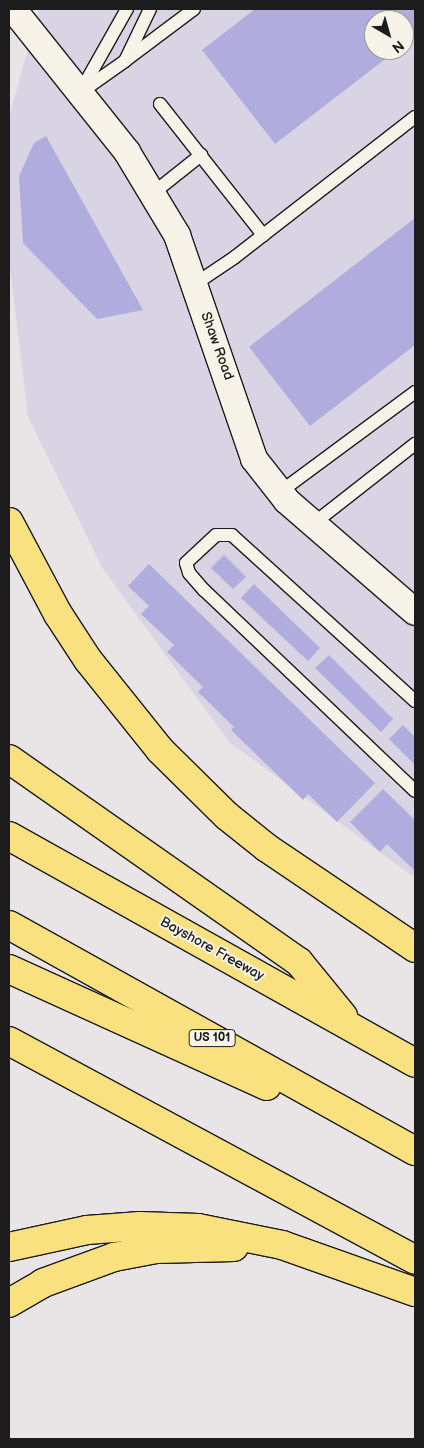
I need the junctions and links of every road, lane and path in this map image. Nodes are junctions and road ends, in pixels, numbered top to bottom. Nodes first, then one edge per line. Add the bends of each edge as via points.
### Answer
1 (13, 9) edge
2 (127, 9) edge
3 (150, 9) edge
4 (194, 9) edge
5 (125, 61) junction
6 (81, 92) junction
7 (160, 104) dead end
8 (415, 117) edge
9 (201, 154) junction
10 (152, 194) junction
11 (263, 236) junction
12 (195, 284) junction
13 (415, 392) edge
14 (415, 444) edge
15 (280, 492) junction
16 (9, 522) edge
17 (313, 524) junction
18 (414, 607) edge
19 (415, 701) edge
20 (9, 759) edge
21 (415, 791) edge
22 (9, 836) edge
23 (9, 925) edge
24 (415, 948) edge
25 (9, 968) edge
26 (350, 1025) junction
27 (9, 1041) edge
28 (415, 1062) edge
29 (415, 1152) edge
30 (9, 1247) edge
31 (415, 1260) edge
32 (329, 1262) junction
33 (415, 1292) edge
34 (9, 1303) edge

1 - 6 street, Shaw Road
2 - 6 lane
3 - 5 lane
4 - 5 lane
5 - 6 lane
6 - 10 street, Shaw Road via 127,152
7 - 9 lane
8 - 11 lane
9 - 10 lane
9 - 11 lane
10 - 12 street, Shaw Road via 178,235
11 - 12 lane
12 - 15 street, Shaw Road via 254,459
13 - 15 lane
14 - 17 lane
15 - 17 street, Shaw Road
16 - 24 highway via 53,606 88,660 160,750 227,816 267,848
17 - 18 street, Shaw Road
19 - 21 lane via 237,538 216,535 186,563 189,573 204,590
20 - 26 highway via 299,962
22 - 26 highway, Bayshore Freeway
23 - 29 highway, US 101
25 - 29 highway via 100,1013
26 - 28 highway, Bayshore Freeway
27 - 31 highway
30 - 32 highway via 87,1230 140,1226 198,1228 282,1245
32 - 33 highway
32 - 34 highway via 283,1251 244,1247 156,1249 79,1268

